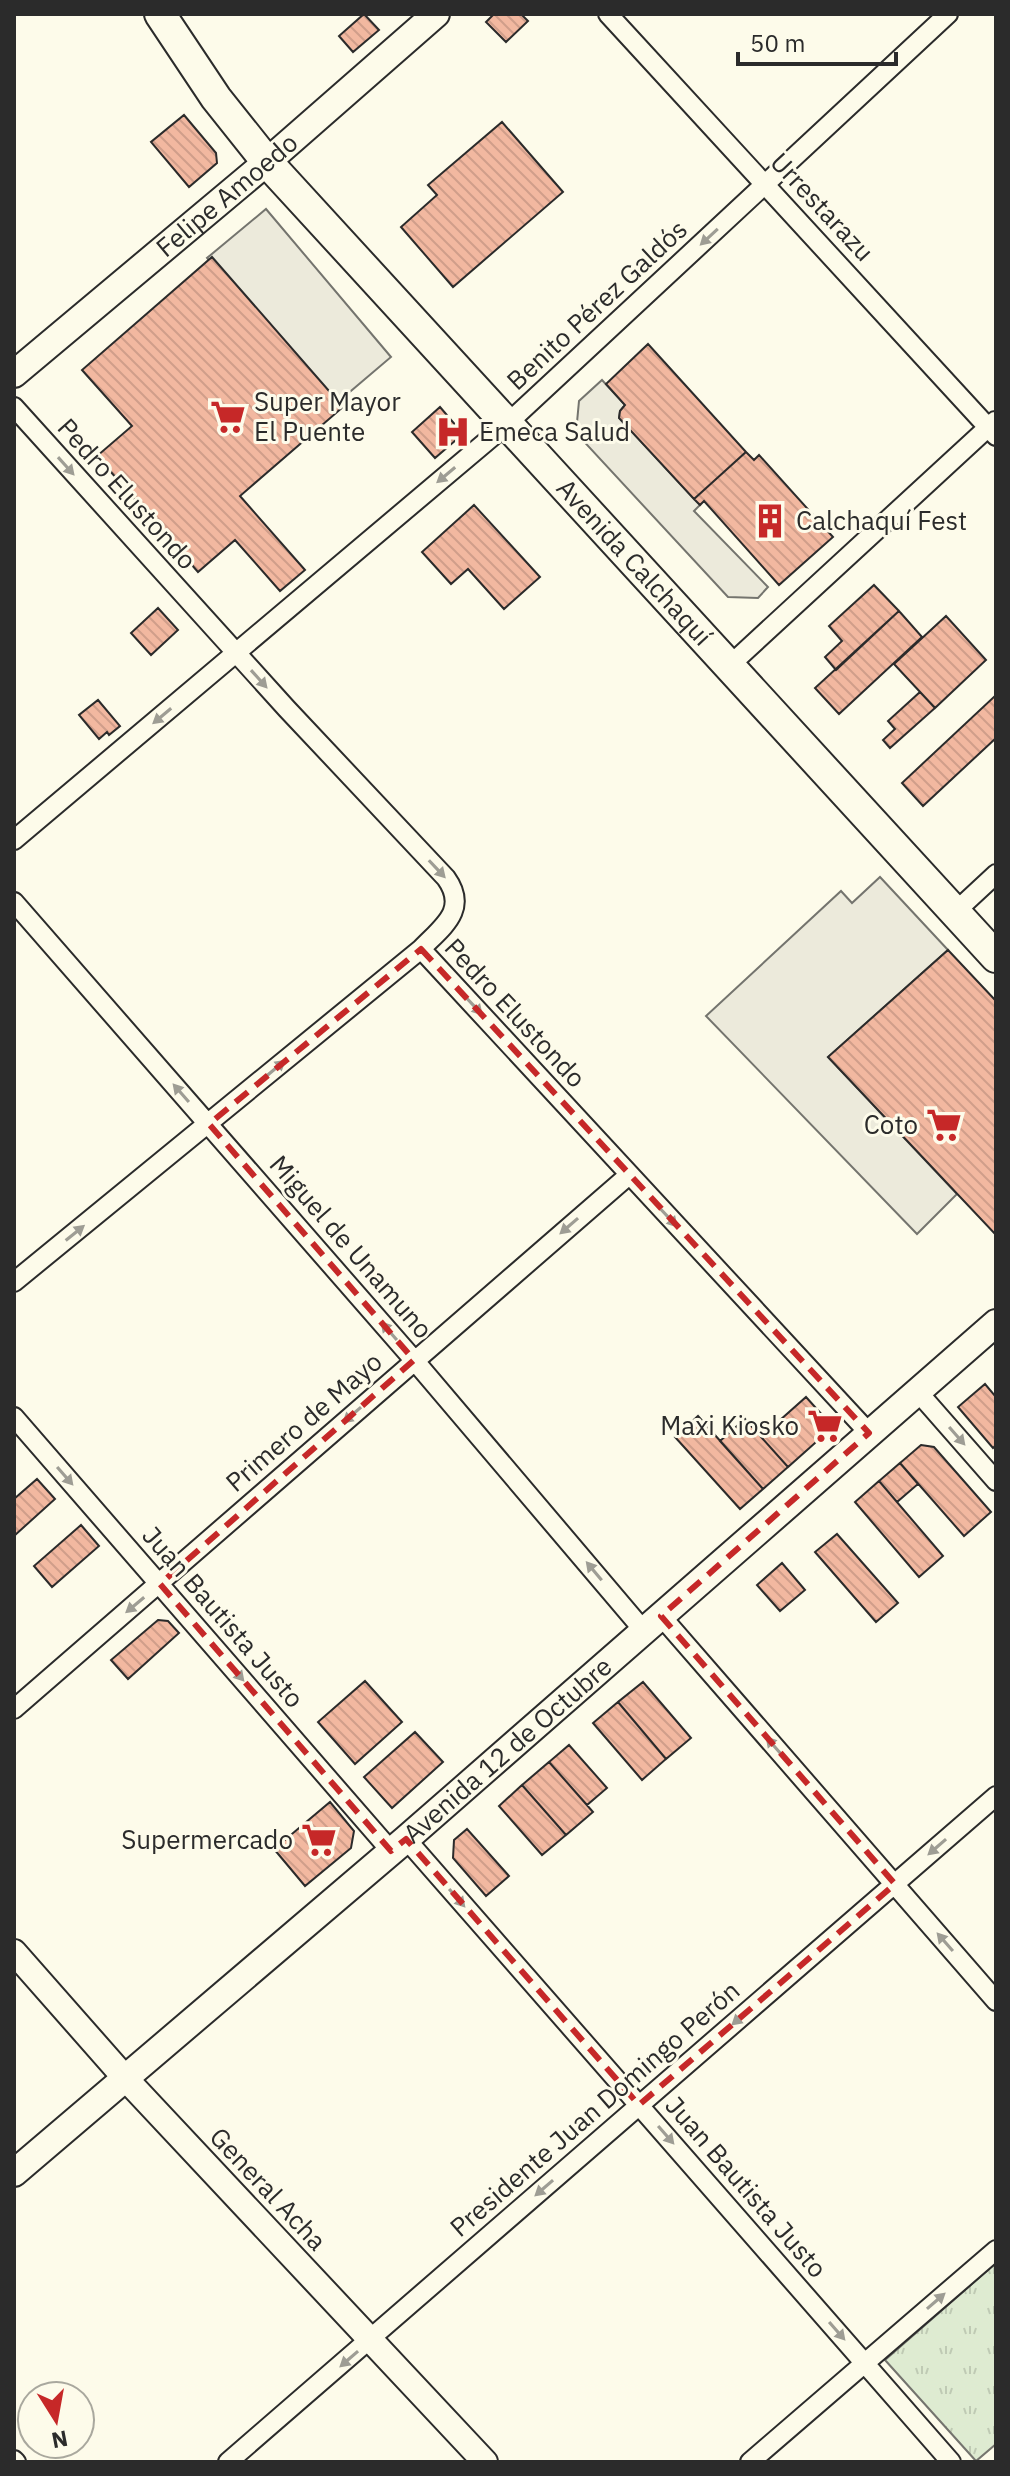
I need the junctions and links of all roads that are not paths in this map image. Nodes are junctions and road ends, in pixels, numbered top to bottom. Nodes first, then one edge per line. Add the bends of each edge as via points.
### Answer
1 (160, 14) edge
2 (436, 14) edge
3 (608, 14) edge
4 (948, 14) edge
5 (267, 162) junction
6 (766, 184) junction
7 (14, 374) edge
8 (14, 407) edge
9 (506, 425) junction
10 (993, 428) edge
11 (236, 654) junction
12 (729, 666) junction
13 (14, 840) edge
14 (996, 874) edge
15 (14, 902) edge
16 (954, 913) junction
17 (421, 949) junction
18 (996, 957) edge
19 (209, 1124) junction
20 (629, 1175) junction
21 (14, 1282) edge
22 (996, 1323) edge
23 (414, 1360) junction
24 (918, 1392) junction
25 (14, 1417) edge
26 (869, 1433) junction
27 (996, 1481) edge
28 (160, 1584) junction
29 (653, 1623) junction
30 (14, 1709) edge
31 (996, 1796) edge
32 (398, 1845) junction
33 (895, 1884) junction
34 (14, 1952) edge
35 (996, 2001) edge
36 (125, 2078) junction
37 (639, 2105) junction
38 (14, 2173) edge
39 (996, 2250) edge
40 (371, 2339) junction
41 (865, 2362) junction
42 (228, 2462) edge
43 (485, 2462) edge
44 (750, 2462) edge
45 (951, 2462) edge

1 - 5 main road, Avenida Calchaquí
2 - 5 main road, Felipe Amoedo
3 - 6 street, Urrestarazu
4 - 6 street, Benito Pérez Galdós
5 - 7 main road, Felipe Amoedo
5 - 9 main road, Avenida Calchaquí
6 -> 9 street, Benito Pérez Galdós
6 - 10 street, Urrestarazu
8 -> 11 street, Pedro Elustondo
9 -> 11 street, Benito Pérez Galdós
9 - 12 main road, Avenida Calchaquí
10 - 12 street
11 -> 13 street, Benito Pérez Galdós
11 -> 17 street, Pedro Elustondo via 453,888 454,911
12 - 16 main road, Avenida Calchaquí
14 - 16 street
19 -> 15 street, Miguel de Unamuno
16 - 18 main road, Avenida Calchaquí
19 -> 17 street
17 -> 20 street, Pedro Elustondo
21 -> 19 street
23 -> 19 street, Miguel de Unamuno
20 -> 23 street, Primero de Mayo
20 -> 26 street, Pedro Elustondo
22 - 24 main road, Avenida 12 de Octubre
23 -> 28 street, Primero de Mayo
29 -> 23 street, Miguel de Unamuno
24 - 26 main road, Avenida 12 de Octubre
24 -> 27 street
25 -> 28 street, Juan Bautista Justo
26 - 29 main road, Avenida 12 de Octubre
28 -> 30 street, Primero de Mayo
28 -> 32 street, Juan Bautista Justo
29 - 32 main road, Avenida 12 de Octubre
33 -> 29 street, Miguel de Unamuno
31 -> 33 street, Presidente Juan Domingo Perón
32 - 36 main road, Avenida 12 de Octubre
32 -> 37 street, Juan Bautista Justo
35 -> 33 street, Miguel de Unamuno
33 -> 37 street, Presidente Juan Domingo Perón
34 - 36 street, General Acha
36 - 38 main road, Avenida 12 de Octubre
36 - 40 street, General Acha
37 -> 40 street, Presidente Juan Domingo Perón
37 -> 41 street, Juan Bautista Justo
41 -> 39 street
40 -> 42 street, Presidente Juan Domingo Perón
40 - 43 street, General Acha
41 - 44 street
41 - 45 street, Juan Bautista Justo

